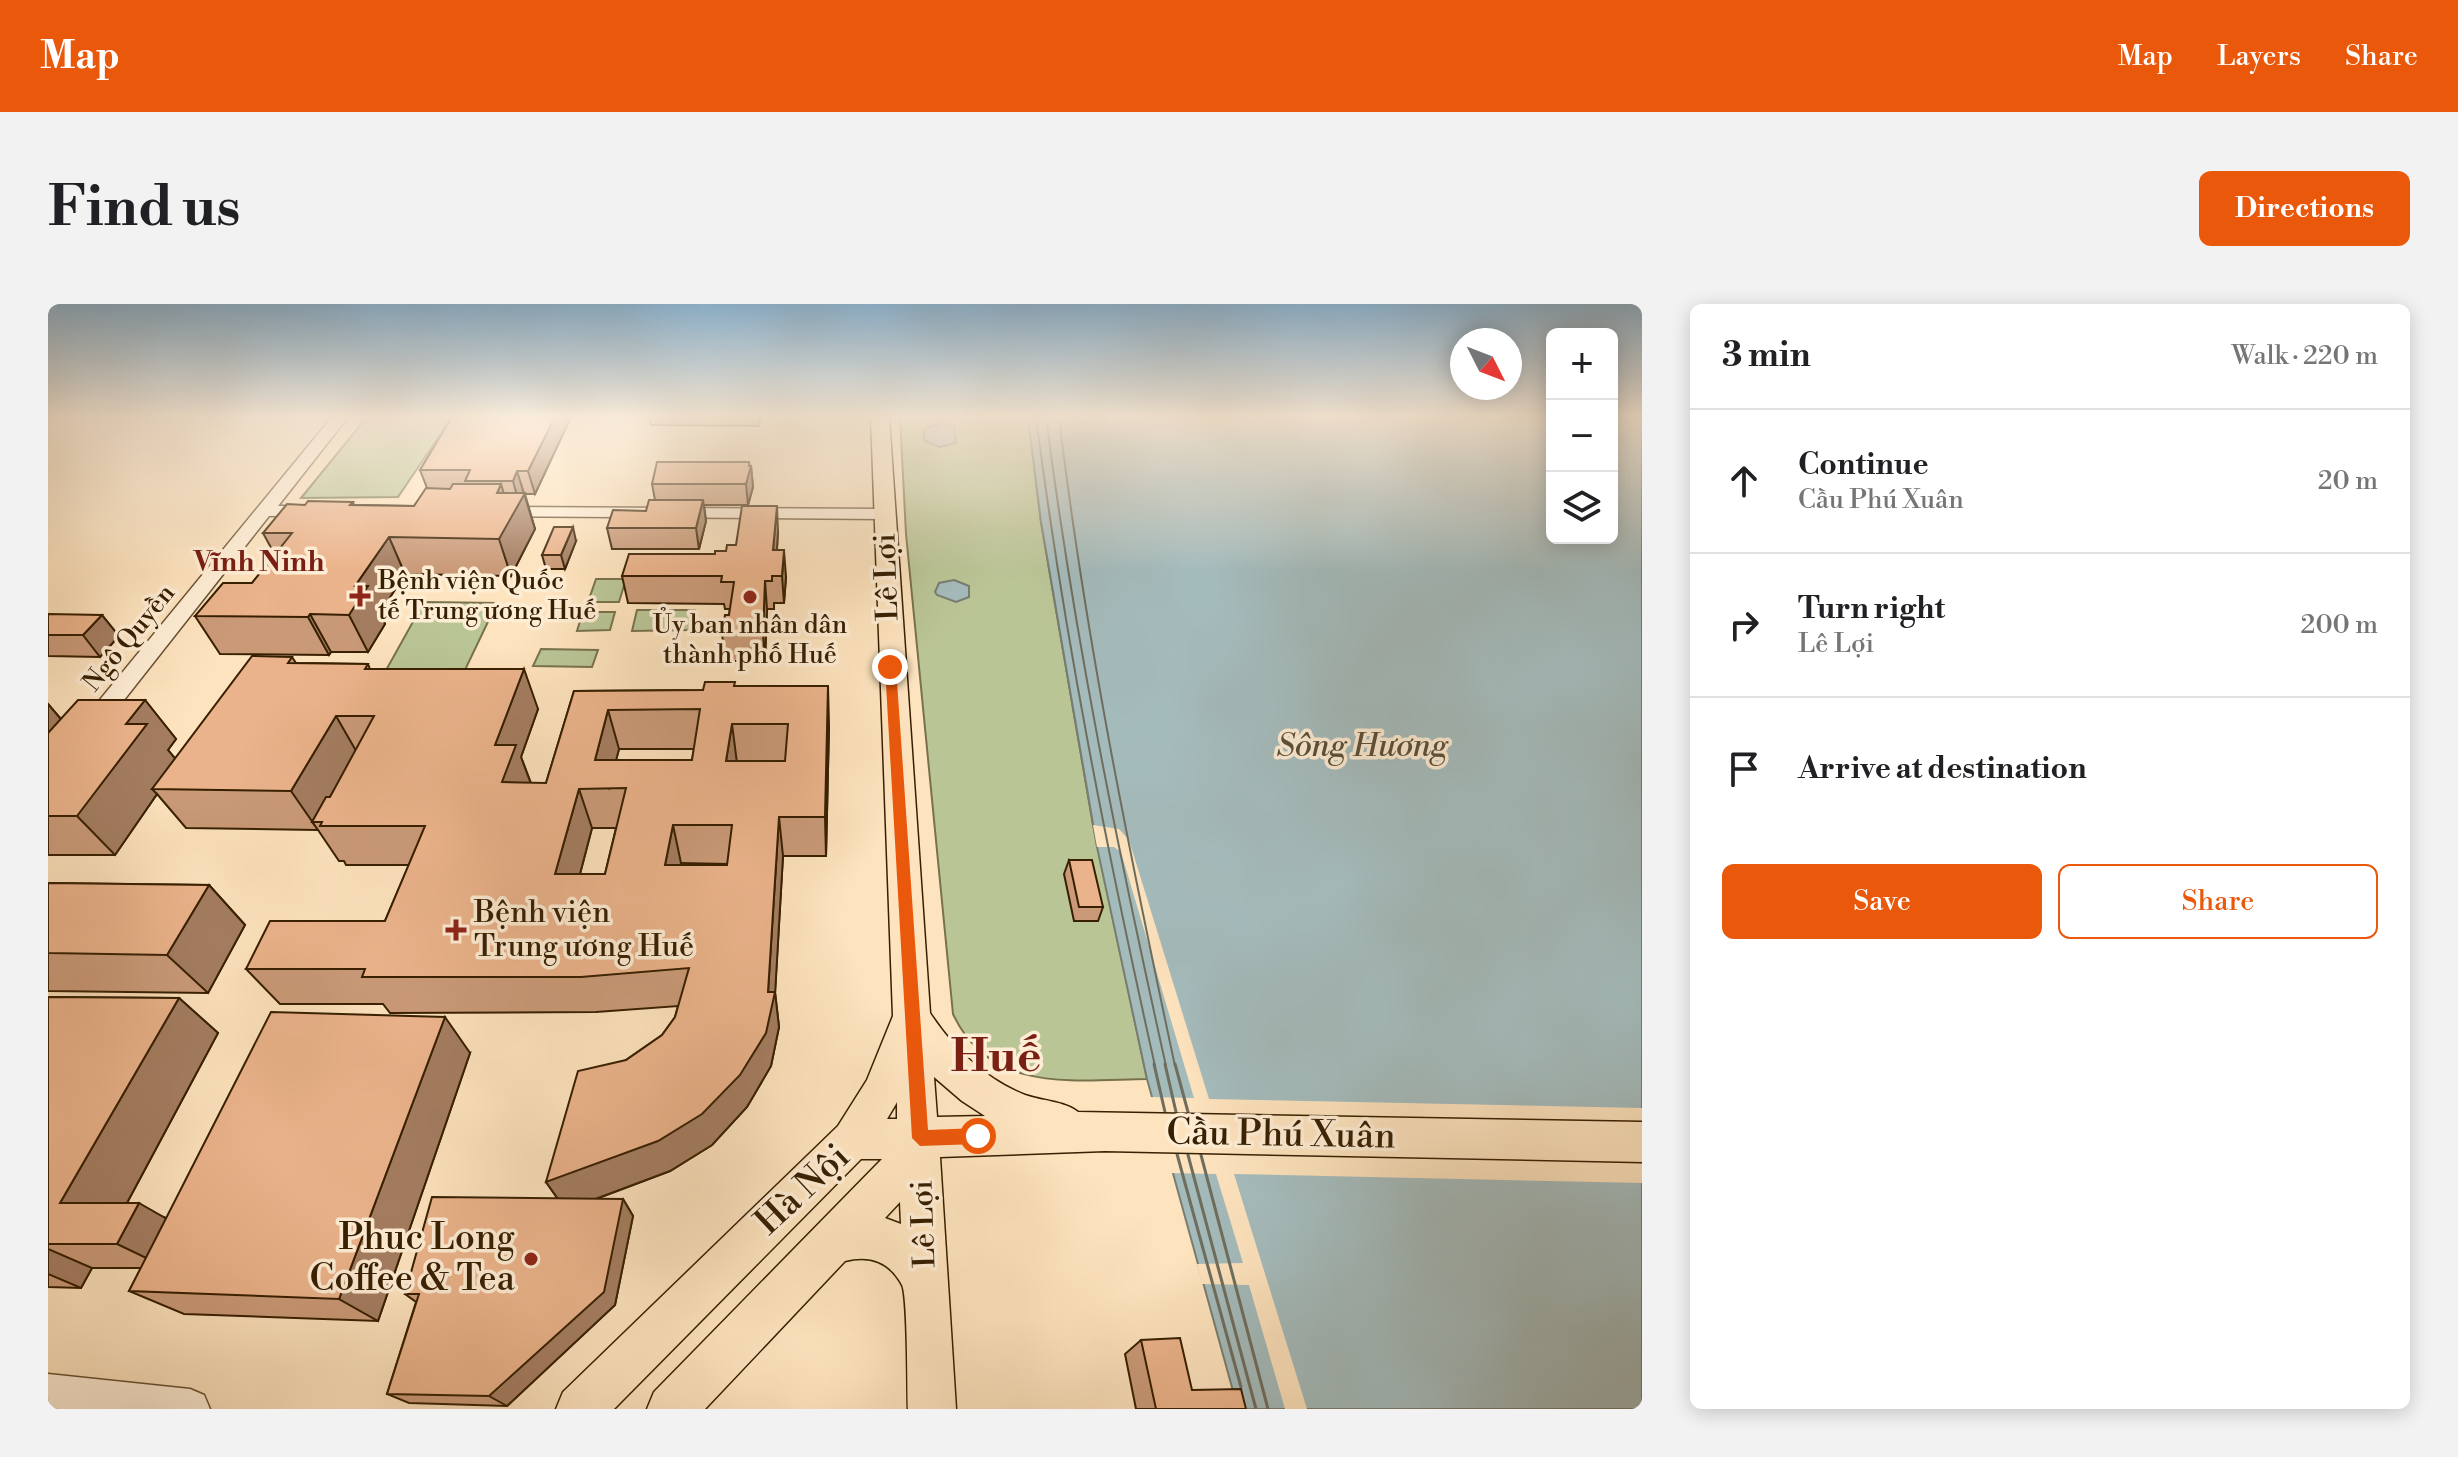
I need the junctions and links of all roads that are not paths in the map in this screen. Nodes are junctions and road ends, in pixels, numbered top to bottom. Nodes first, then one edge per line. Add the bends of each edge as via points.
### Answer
1 (299, 469) edge
2 (882, 469) edge
3 (265, 511) junction
4 (329, 511) edge
5 (469, 512) edge
6 (884, 514) junction
7 (48, 779) edge
8 (911, 1015) junction
9 (1105, 1131) junction
10 (920, 1138) junction
11 (852, 1140) junction
12 (1642, 1142) edge
13 (833, 1242) junction
14 (926, 1281) junction
15 (48, 1394) edge
16 (190, 1409) edge
17 (580, 1409) edge
18 (671, 1409) edge
19 (932, 1409) edge

1 - 3 street, Ngô Quyền
2 - 6 main road, Lê Lợi
3 - 4 street
3 - 7 street, Ngô Quyền
5 - 6 street
6 - 8 main road, Lê Lợi
8 - 9 main road via 946,1066 972,1087 1052,1122
8 - 10 main road, Lê Lợi
8 - 11 main road via 882,1091
9 - 10 main road, Cầu Phú Xuân
9 - 12 main road, Cầu Phú Xuân
10 - 11 main road, Hà Nội
10 - 13 main road, Hà Nội via 892,1180
10 - 14 main road, Lê Lợi
11 - 17 main road, Hà Nội
13 - 14 main road via 861,1233 878,1236 910,1255
13 - 18 main road, Hà Nội
14 - 19 main road, Lê Lợi
15 - 16 street

